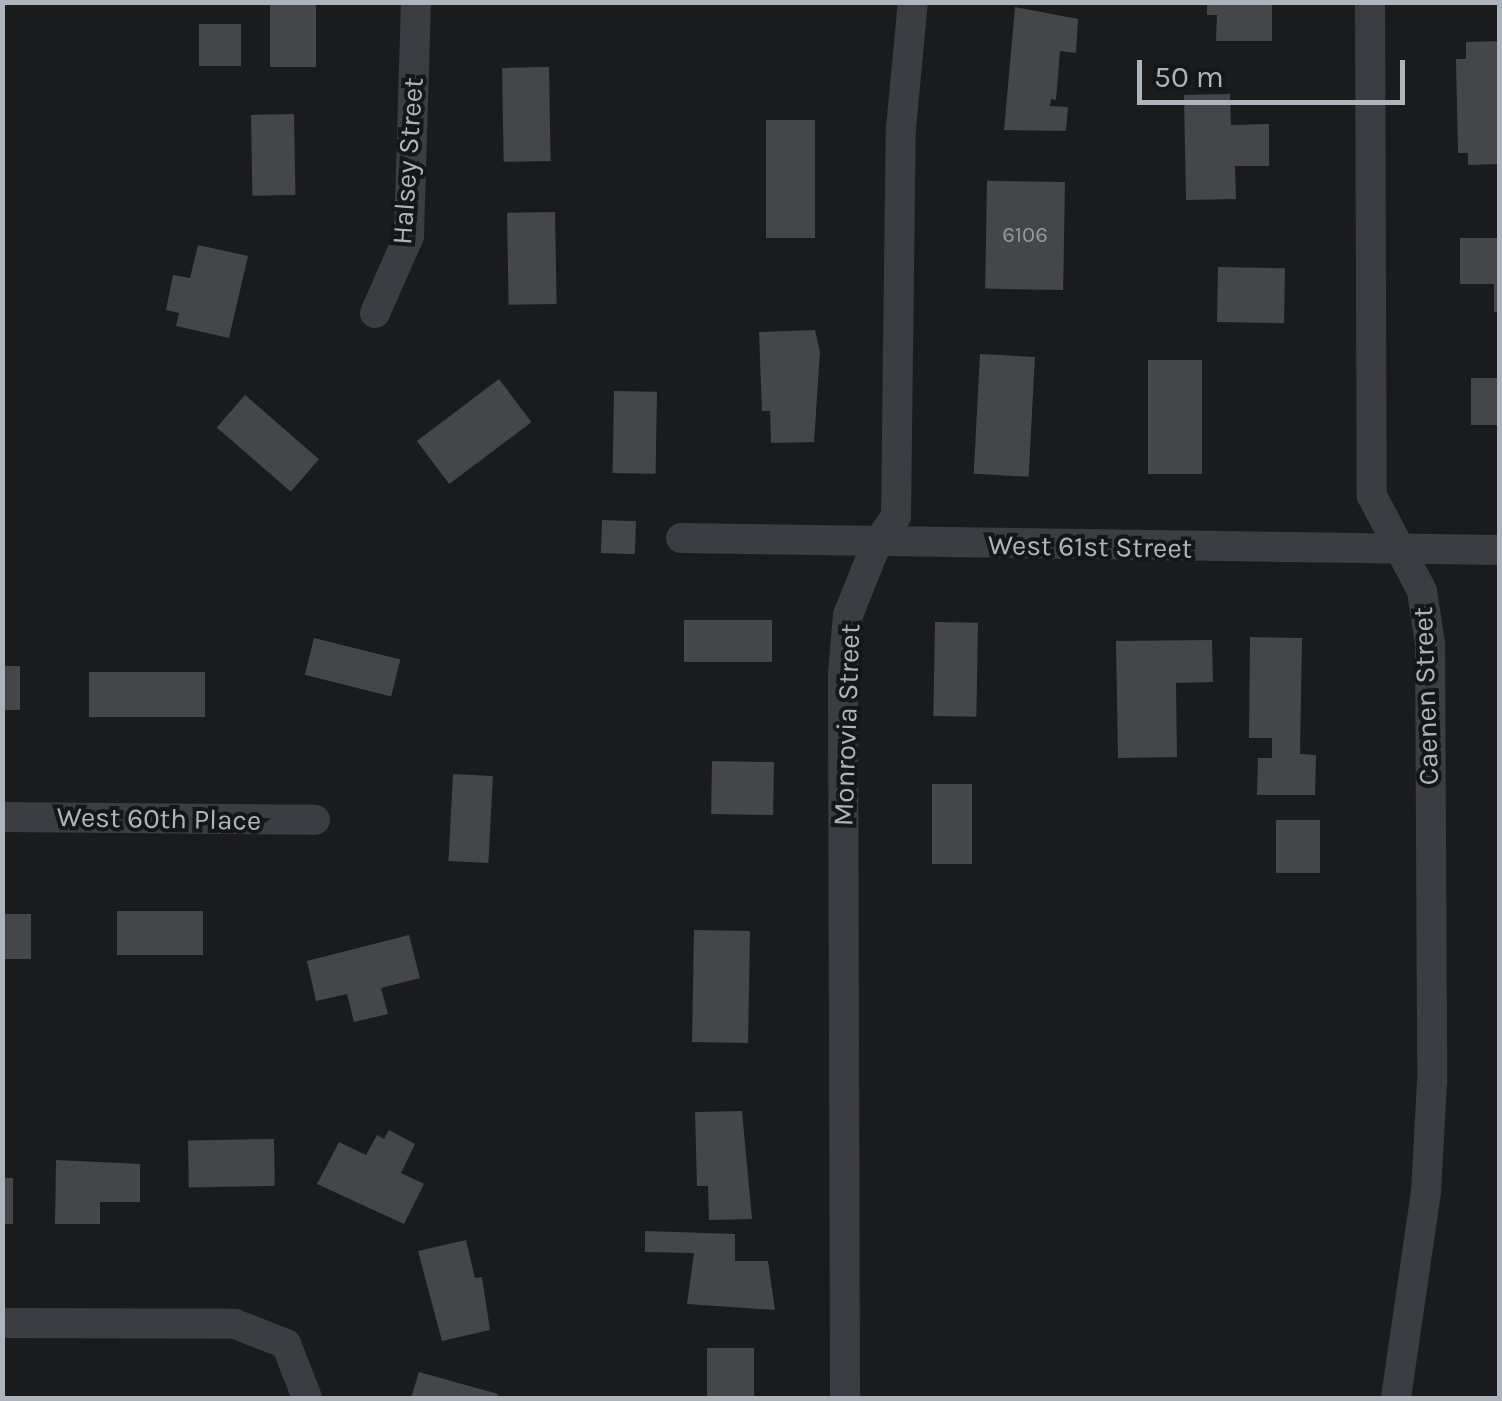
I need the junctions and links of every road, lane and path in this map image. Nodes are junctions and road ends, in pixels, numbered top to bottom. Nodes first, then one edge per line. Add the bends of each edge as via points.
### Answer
1 (416, 2) edge
2 (913, 2) edge
3 (1370, 2) edge
4 (375, 313) dead end
5 (681, 538) dead end
6 (876, 545) junction
7 (1401, 550) junction
8 (1500, 550) edge
9 (2, 817) edge
10 (315, 820) dead end
11 (2, 1323) edge
12 (308, 1398) edge
13 (844, 1398) edge
14 (1396, 1398) edge

1 - 4 street, Halsey Street via 410,236
2 - 6 street, Monrovia Street via 901,128 896,516
3 - 7 street, Caenen Street via 1372,496
5 - 6 street, West 61st Street
6 - 7 street, West 61st Street
6 - 13 street, Monrovia Street via 848,614 844,674
7 - 8 street, West 61st Street
7 - 14 street, Caenen Street via 1422,591 1430,644 1432,1082 1426,1192
9 - 10 street, West 60th Place
11 - 12 street via 235,1324 286,1344

